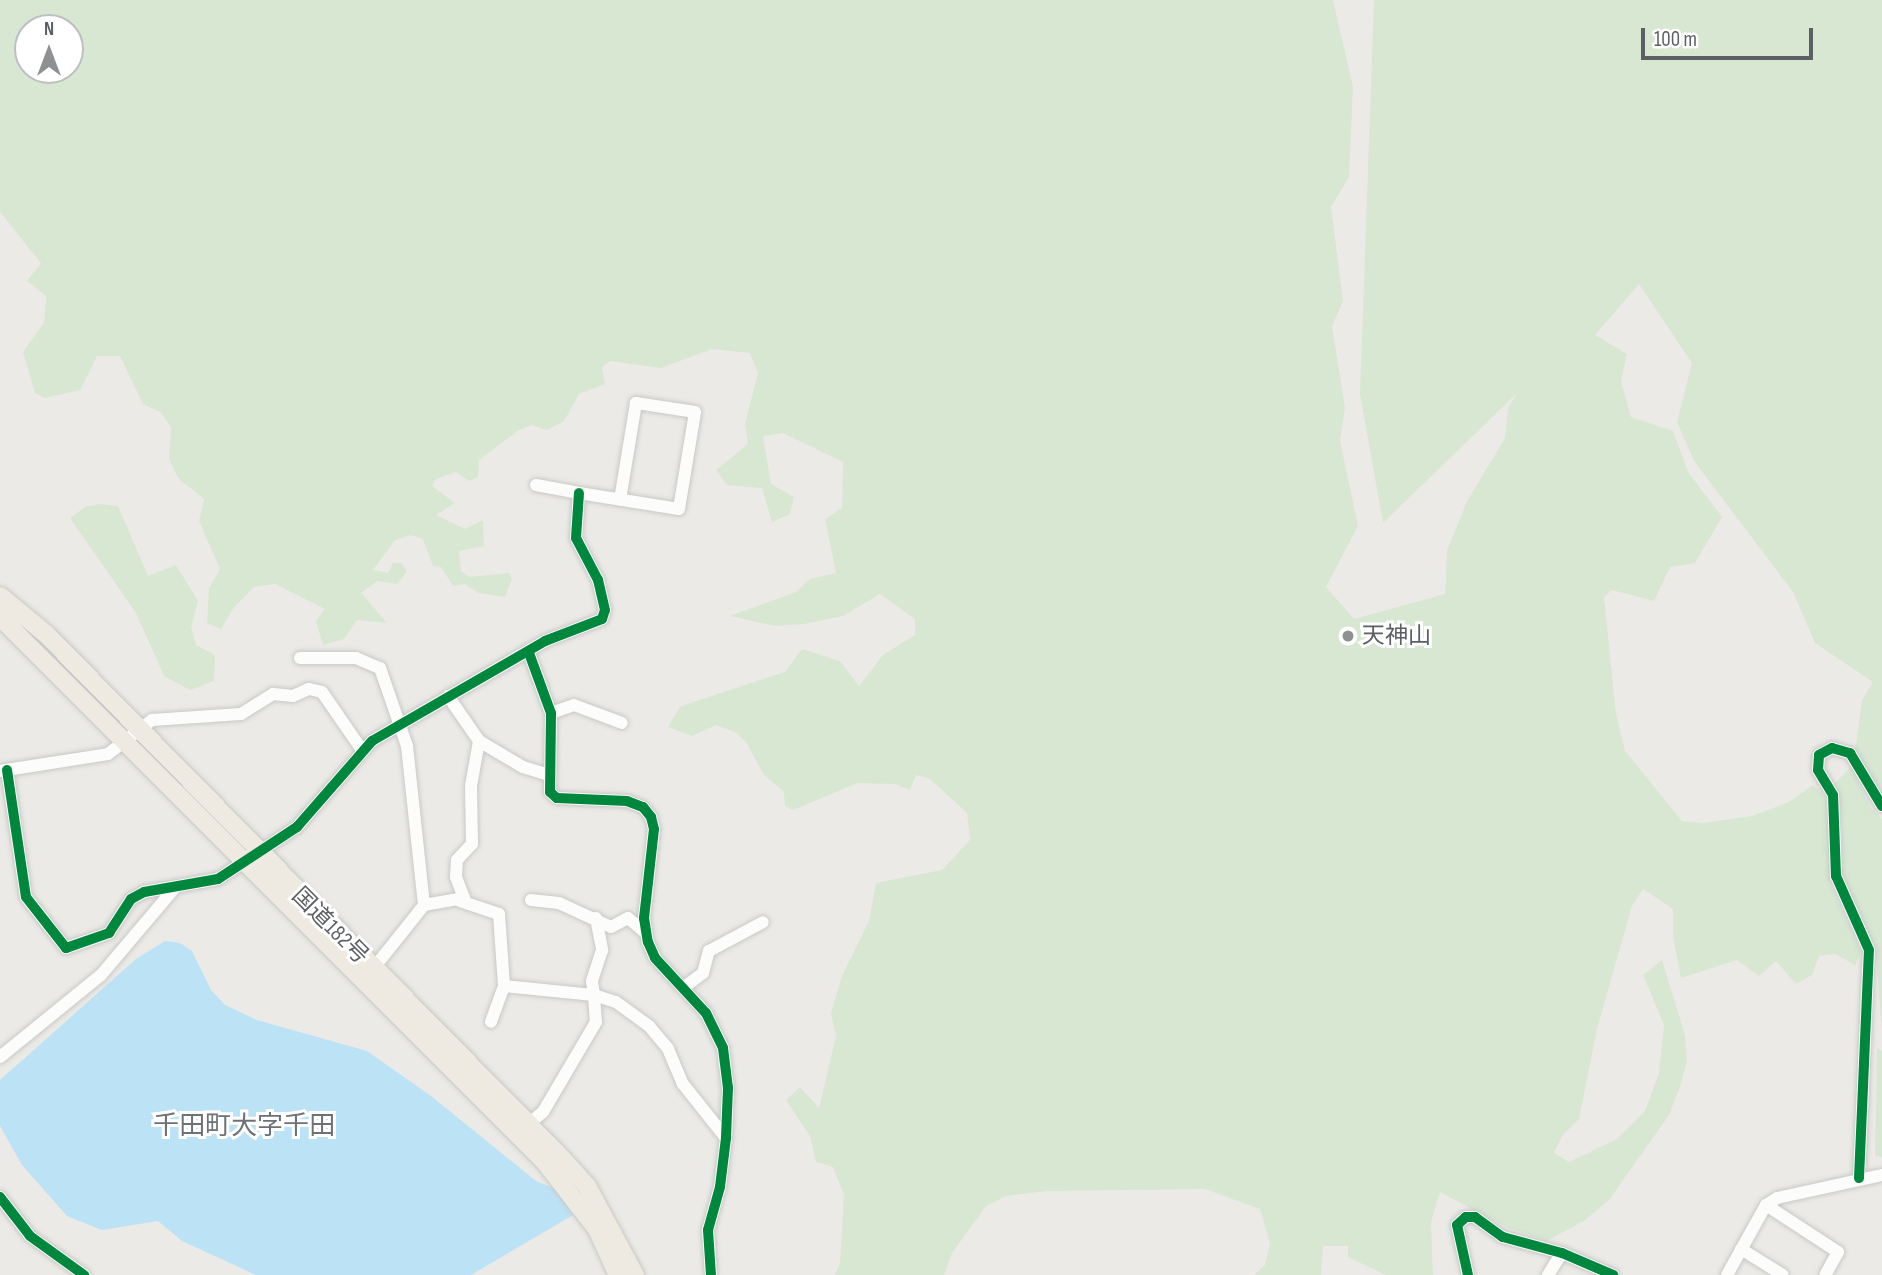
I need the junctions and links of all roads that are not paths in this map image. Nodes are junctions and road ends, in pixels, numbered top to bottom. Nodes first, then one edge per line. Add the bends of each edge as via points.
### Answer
1 (536, 485) dead end
2 (579, 493) junction
3 (620, 499) junction
4 (0, 596) edge
5 (0, 617) edge
6 (529, 653) junction
7 (300, 658) dead end
8 (448, 696) junction
9 (551, 713) junction
10 (622, 723) dead end
11 (398, 726) junction
12 (133, 737) junction
13 (479, 741) junction
14 (362, 750) junction
15 (4, 771) edge
16 (549, 775) junction
17 (1882, 806) edge
18 (251, 856) junction
19 (174, 889) junction
20 (531, 900) dead end
21 (460, 901) junction
22 (424, 905) junction
23 (596, 918) junction
24 (763, 922) dead end
25 (646, 933) junction
26 (373, 969) junction
27 (504, 986) junction
28 (683, 988) junction
29 (594, 995) junction
30 (491, 1022) dead end
31 (0, 1057) edge
32 (528, 1124) junction
33 (726, 1138) junction
34 (1882, 1175) edge
35 (1860, 1178) junction
36 (0, 1197) edge
37 (1766, 1205) junction
38 (1741, 1249) junction
39 (1562, 1253) junction
40 (84, 1275) edge
41 (618, 1275) edge
42 (635, 1275) edge
43 (711, 1275) edge
44 (1468, 1275) edge
45 (1548, 1275) edge
46 (1612, 1275) edge
47 (1727, 1275) edge
48 (1783, 1275) edge
49 (1825, 1275) edge

1 - 2 street
2 - 3 street
2 - 6 street via 576,538 592,563 604,610 601,619 545,641
3 - 3 street via 679,509 695,412 636,402
4 - 12 highway, 国道182号 via 46,635
5 - 12 highway, 国道182号
6 - 8 street
6 - 9 street
7 - 11 street via 356,658 380,668
8 - 11 street
8 - 13 street
9 - 10 street via 574,705
9 - 16 street
11 - 14 street
11 - 22 street via 410,766
12 - 14 street via 152,720 241,715 273,694 293,696 309,689 322,692
12 - 15 street via 108,754
12 - 18 highway, 国道182号
13 - 16 street via 523,767
13 - 21 street via 471,786 472,844 457,860 456,877 464,892
14 - 18 street via 312,814
15 - 19 street via 26,897 66,948 109,933 131,900 144,892
16 - 25 street via 550,792 557,797 627,801 643,807 651,817 654,829
17 - 35 street via 1850,753 1832,748 1819,755 1818,770 1833,795 1836,876 1869,950
18 - 19 street via 218,879
18 - 26 highway, 国道182号
18 - 41 highway, 国道182号 via 545,1162 597,1229
19 - 31 street via 101,975
20 - 23 street via 559,903
21 - 22 street
21 - 27 street via 499,914
22 - 26 street
23 - 25 street via 611,927 628,918
23 - 29 street via 601,950 592,981
24 - 28 street via 709,951 703,973
25 - 28 street via 655,958
26 - 32 highway, 国道182号
27 - 29 street
27 - 30 street
28 - 33 street via 706,1013 723,1048 728,1088
29 - 32 street via 596,1022 543,1112
29 - 33 street via 616,1002 649,1026 668,1049 674,1071
32 - 42 highway, 国道182号 via 587,1186
33 - 43 street via 720,1187 708,1230
34 - 35 street
35 - 37 street
36 - 40 street via 30,1236
37 - 38 street
37 - 49 street via 1838,1252
38 - 47 street
38 - 48 street
39 - 44 street via 1503,1237 1475,1217 1466,1217 1457,1225
39 - 45 street
39 - 46 street

